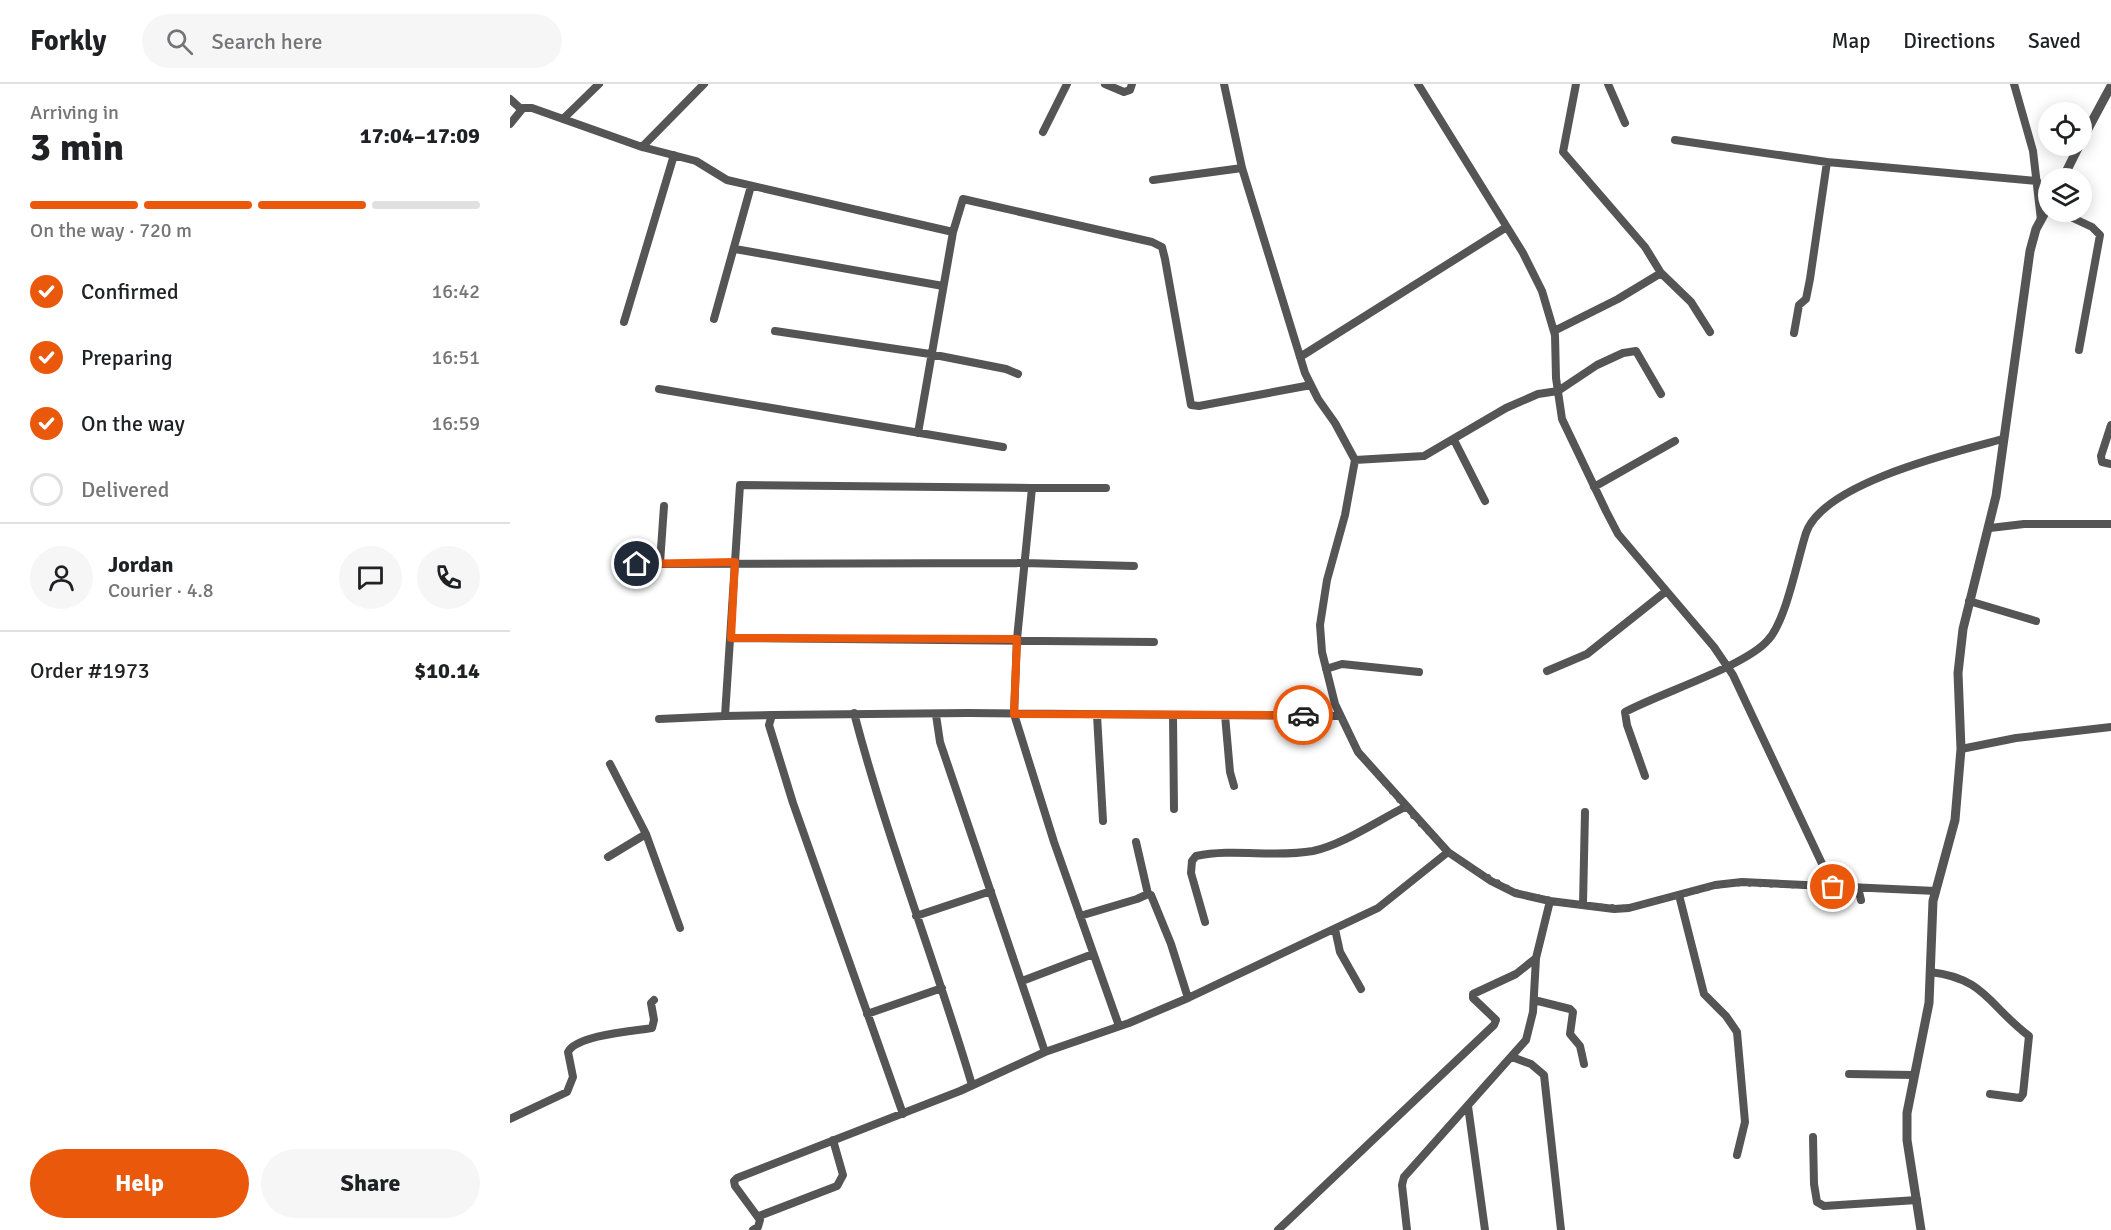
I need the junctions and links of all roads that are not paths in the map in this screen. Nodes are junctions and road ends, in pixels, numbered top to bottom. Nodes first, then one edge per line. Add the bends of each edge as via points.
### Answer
1 (599, 84) edge
2 (704, 84) edge
3 (1067, 84) edge
4 (1105, 84) edge
5 (1132, 84) edge
6 (1224, 84) edge
7 (1418, 84) edge
8 (1576, 84) edge
9 (1608, 84) edge
10 (2014, 84) edge
11 (2111, 86) edge
12 (510, 99) edge
13 (522, 110) junction
14 (563, 119) junction
15 (2092, 121) edge
16 (1625, 123) dead end
17 (510, 124) edge
18 (1043, 132) dead end
19 (1675, 140) dead end
20 (642, 147) junction
21 (674, 155) junction
22 (1827, 162) junction
23 (1242, 168) junction
24 (1154, 180) dead end
25 (2037, 181) junction
26 (751, 186) junction
27 (2038, 191) edge
28 (2040, 222) edge
29 (2083, 222) edge
30 (1505, 228) junction
31 (953, 232) junction
32 (735, 249) junction
33 (1661, 273) junction
34 (943, 286) junction
35 (714, 319) dead end
36 (624, 322) dead end
37 (776, 331) dead end
38 (1554, 331) junction
39 (1710, 332) dead end
40 (1794, 333) dead end
41 (2079, 350) dead end
42 (930, 354) junction
43 (1300, 357) junction
44 (1018, 374) dead end
45 (1311, 385) junction
46 (659, 389) dead end
47 (1558, 391) junction
48 (1660, 394) dead end
49 (2111, 425) edge
50 (918, 433) junction
51 (2003, 439) junction
52 (1454, 440) junction
53 (1675, 441) dead end
54 (1003, 447) dead end
55 (1355, 460) junction
56 (2111, 464) edge
57 (1594, 487) junction
58 (1032, 488) junction
59 (1106, 488) dead end
60 (1485, 501) dead end
61 (664, 506) dead end
62 (2110, 522) edge
63 (1990, 528) junction
64 (735, 562) junction
65 (660, 563) junction
66 (1024, 563) junction
67 (637, 564) dead end
68 (1134, 566) dead end
69 (1665, 592) junction
70 (1969, 601) junction
71 (2036, 621) dead end
72 (731, 638) junction
73 (1017, 639) junction
74 (1154, 642) dead end
75 (1726, 666) junction
76 (1326, 669) junction
77 (1547, 671) dead end
78 (1419, 672) dead end
79 (854, 713) junction
80 (1014, 714) junction
81 (772, 715) junction
82 (936, 715) junction
83 (1097, 715) junction
84 (1225, 715) junction
85 (725, 716) junction
86 (1173, 716) junction
87 (1340, 716) junction
88 (659, 718) dead end
89 (2111, 727) edge
90 (1961, 750) junction
91 (610, 765) dead end
92 (1645, 776) dead end
93 (1234, 786) dead end
94 (1405, 807) junction
95 (1174, 809) dead end
96 (1585, 812) dead end
97 (1103, 821) dead end
98 (646, 834) junction
99 (1136, 843) dead end
100 (1448, 852) junction
101 (608, 857) dead end
102 (1833, 887) junction
103 (1858, 888) junction
104 (991, 891) junction
105 (1936, 891) junction
106 (1148, 894) junction
107 (1679, 895) junction
108 (1861, 900) dead end
109 (1550, 901) junction
110 (1583, 904) junction
111 (916, 916) junction
112 (1080, 916) junction
113 (1205, 922) dead end
114 (680, 928) dead end
115 (1335, 929) junction
116 (1093, 954) junction
117 (1536, 958) junction
118 (1930, 972) junction
119 (1022, 981) junction
120 (942, 988) junction
121 (1361, 989) dead end
122 (1188, 998) junction
123 (654, 1000) dead end
124 (1534, 1000) junction
125 (867, 1014) junction
126 (1119, 1026) junction
127 (1045, 1052) junction
128 (1512, 1057) junction
129 (1584, 1064) dead end
130 (1849, 1074) dead end
131 (1914, 1075) junction
132 (972, 1085) junction
133 (1990, 1094) dead end
134 (1468, 1106) junction
135 (903, 1114) junction
136 (510, 1119) edge
137 (1813, 1137) dead end
138 (833, 1140) junction
139 (1737, 1155) dead end
140 (1917, 1200) junction
141 (761, 1223) edge
142 (753, 1230) edge
143 (1278, 1230) edge
144 (1407, 1230) edge
145 (1485, 1230) edge
146 (1562, 1230) edge
147 (1921, 1230) edge

1 - 14 street
2 - 20 street
3 - 18 street
4 - 5 street via 1124,92
6 - 23 street
7 - 30 street
8 - 33 street via 1563,152 1645,247
9 - 16 street
10 - 25 street via 2033,151
11 - 15 street
12 - 13 street
13 - 14 street via 532,108
13 - 17 street
14 - 20 street
19 - 22 street
20 - 21 street
21 - 26 street via 698,161 718,177
21 - 36 street
22 - 25 street
22 - 40 street via 1810,279 1806,299 1796,315
23 - 24 street
23 - 43 street
25 - 27 street
26 - 31 street
26 - 32 street
28 - 51 street via 2030,251
29 - 41 street via 2100,235
30 - 38 street via 1542,291
30 - 43 street
31 - 34 street
31 - 45 street via 963,199 1152,242 1162,248 1165,259 1191,405
32 - 34 street
32 - 35 street
33 - 38 street
33 - 39 street via 1690,302
34 - 42 street
37 - 42 street
38 - 47 street
42 - 44 street
42 - 50 street
43 - 45 street
45 - 55 street
46 - 50 street
47 - 48 street via 1597,365 1636,351
47 - 52 street via 1538,394 1506,408
47 - 57 street via 1563,419
49 - 56 street via 2101,459
50 - 54 street
51 - 63 street
51 - 75 street via 1900,470 1865,484 1820,511 1807,530 1774,633 1759,649
52 - 55 street via 1424,456
52 - 60 street
53 - 57 street
55 - 76 street via 1322,605 1320,625
57 - 69 street via 1618,534
58 - 59 street
58 - 64 street via 740,485
58 - 66 street
61 - 65 street
62 - 63 street
63 - 70 street
64 - 65 street
64 - 66 street
64 - 72 street
65 - 67 street
66 - 68 street
66 - 73 street
69 - 75 street
69 - 77 street via 1587,654
70 - 71 street
70 - 90 street via 1959,655
72 - 73 street
72 - 85 street
73 - 74 street
73 - 80 street
75 - 92 street via 1625,711
75 - 102 street via 1740,688
76 - 78 street via 1342,664
76 - 87 street
79 - 81 street
79 - 82 street
79 - 111 street
80 - 82 street
80 - 83 street
80 - 112 street
81 - 85 street
81 - 125 street via 769,725 793,803
82 - 104 street via 940,742
83 - 86 street
83 - 97 street
84 - 86 street
84 - 87 street
84 - 93 street
85 - 88 street
86 - 95 street
87 - 94 street via 1358,752
89 - 90 street via 2016,738
90 - 105 street via 1953,828
91 - 98 street
94 - 100 street
94 - 113 street via 1319,849 1196,856 1191,873
96 - 110 street
98 - 101 street
98 - 114 street
99 - 106 street
100 - 109 street via 1507,889
100 - 115 street via 1383,904
102 - 103 street
102 - 107 street via 1742,882
103 - 105 street
103 - 108 street
104 - 111 street
104 - 119 street
105 - 118 street via 1931,916
106 - 112 street
106 - 122 street via 1171,944
107 - 110 street via 1629,908
107 - 139 street via 1704,994 1737,1032 1744,1122
109 - 110 street
109 - 117 street
111 - 120 street
112 - 116 street
115 - 121 street via 1340,952
115 - 122 street
116 - 119 street
116 - 126 street
117 - 124 street
117 - 143 street via 1516,974 1476,990 1473,998 1493,1016 1494,1025
118 - 131 street via 1927,1018
118 - 133 street via 1949,974 1974,985 2029,1036 2023,1094 2020,1098
119 - 127 street
120 - 125 street
120 - 132 street
122 - 126 street
123 - 136 street via 652,1028 623,1031 574,1045 568,1052 573,1077 567,1092
124 - 128 street via 1526,1040
124 - 129 street via 1573,1012 1570,1034 1580,1046
125 - 135 street
126 - 127 street
127 - 132 street
128 - 134 street
128 - 146 street via 1531,1064 1544,1076
130 - 131 street
131 - 140 street via 1906,1128
132 - 135 street
134 - 144 street via 1404,1177
134 - 145 street
135 - 138 street
137 - 140 street via 1817,1202 1824,1206
138 - 141 street via 843,1175 837,1186
138 - 141 street via 735,1179 735,1186
140 - 147 street
141 - 142 street

